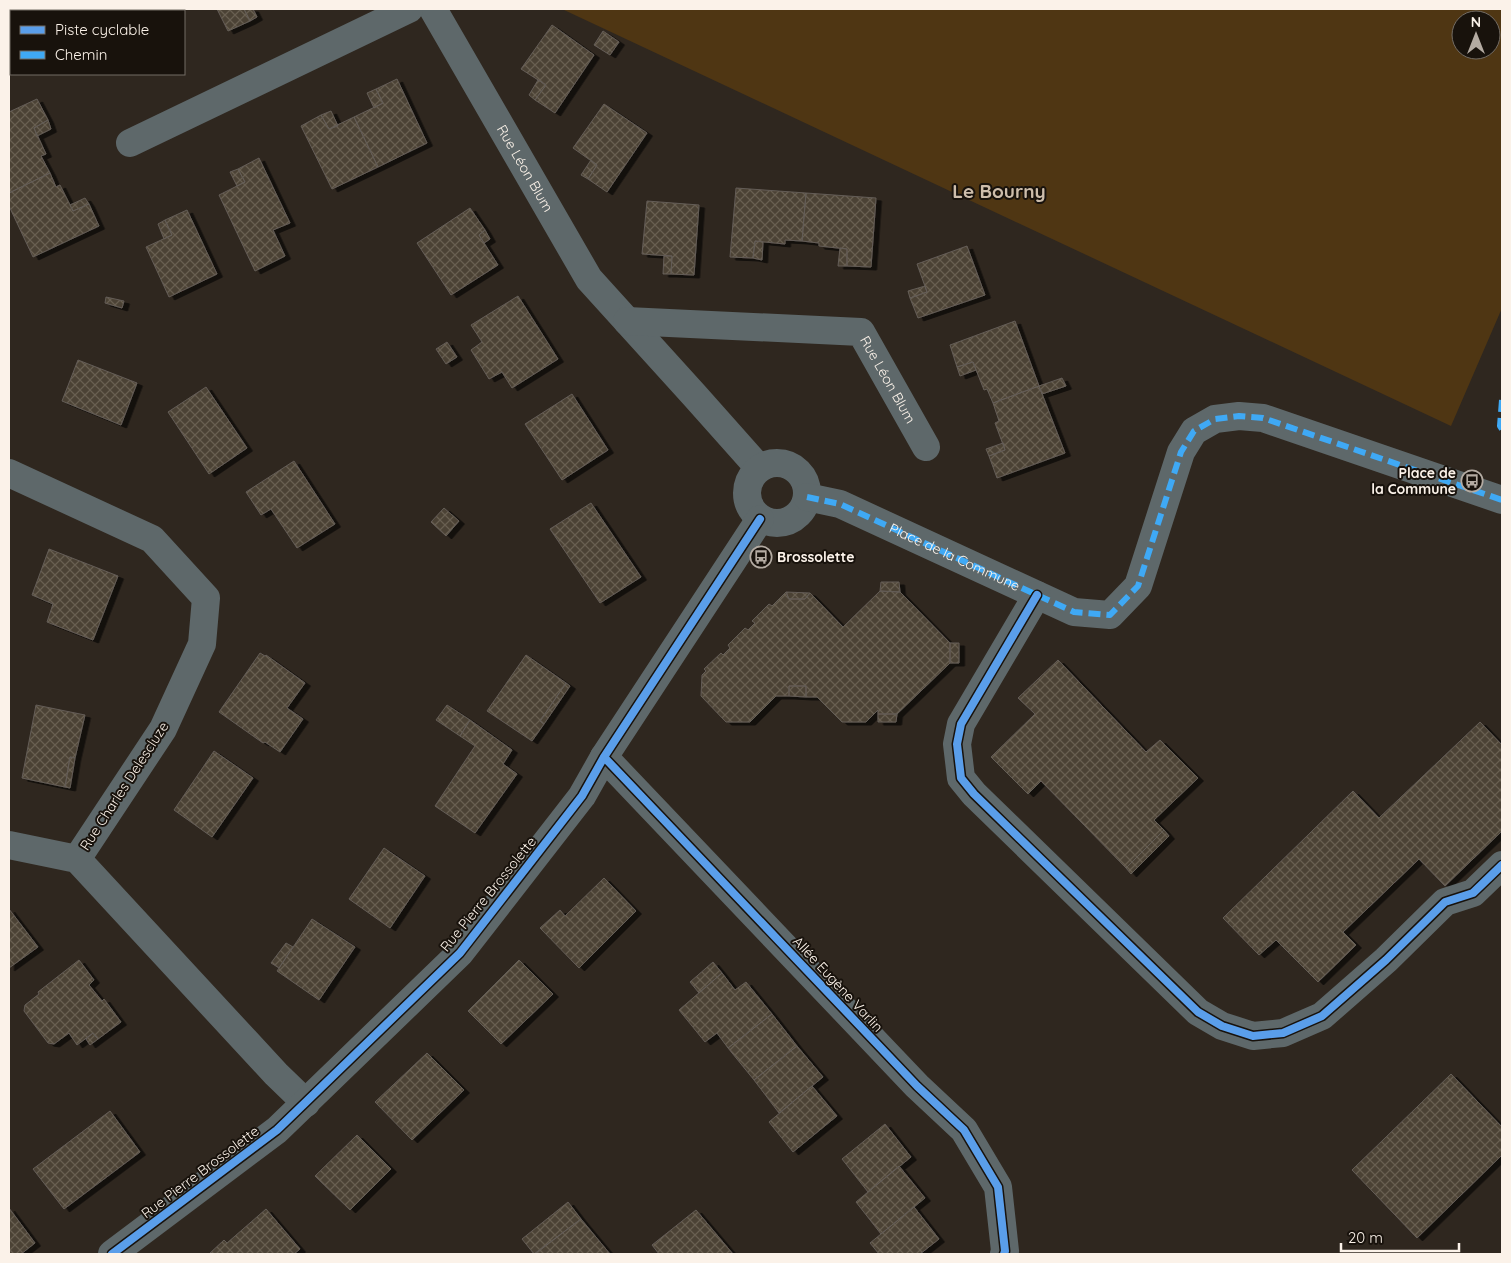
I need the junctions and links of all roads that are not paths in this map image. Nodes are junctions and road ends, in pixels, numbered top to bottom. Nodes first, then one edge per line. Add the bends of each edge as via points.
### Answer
1 (409, 9) edge
2 (432, 9) edge
3 (130, 143) dead end
4 (627, 321) junction
5 (926, 447) dead end
6 (759, 468) junction
7 (9, 472) edge
8 (807, 497) junction
9 (1502, 500) edge
10 (760, 519) junction
11 (1037, 595) junction
12 (604, 757) junction
13 (9, 845) edge
14 (77, 859) junction
15 (1502, 865) edge
16 (306, 1103) junction
17 (112, 1254) edge
18 (1004, 1254) edge

1 - 3 street
2 - 4 street, Rue Léon Blum via 589,279
4 - 5 street, Rue Léon Blum via 860,332
4 - 6 street, Rue Léon Blum
6 - 8 street via 768,464 788,464 803,478
6 - 10 street via 752,475 746,494 748,504
7 - 14 street, Rue Charles Delescluze via 152,539 206,598 202,644 163,729
8 - 10 street via 801,511 790,521 775,524
8 - 11 street, Place de la Commune via 840,504
9 - 11 street, Place de la Commune via 1263,418 1215,419 1194,431 1181,452 1138,586 1110,615 1074,612
10 - 12 street, Rue Pierre Brossolette
11 - 15 street via 961,724 957,744 961,778 1198,1012 1222,1026 1253,1036 1283,1033 1322,1016 1386,960 1444,902 1473,893
12 - 16 street, Rue Pierre Brossolette via 582,796 460,952
12 - 18 street, Allée Eugène Varlin via 917,1086 964,1130 998,1187
13 - 14 street, Rue Charles Delescluze
14 - 16 street, Rue Charles Delescluze
16 - 17 street, Rue Pierre Brossolette via 277,1130

